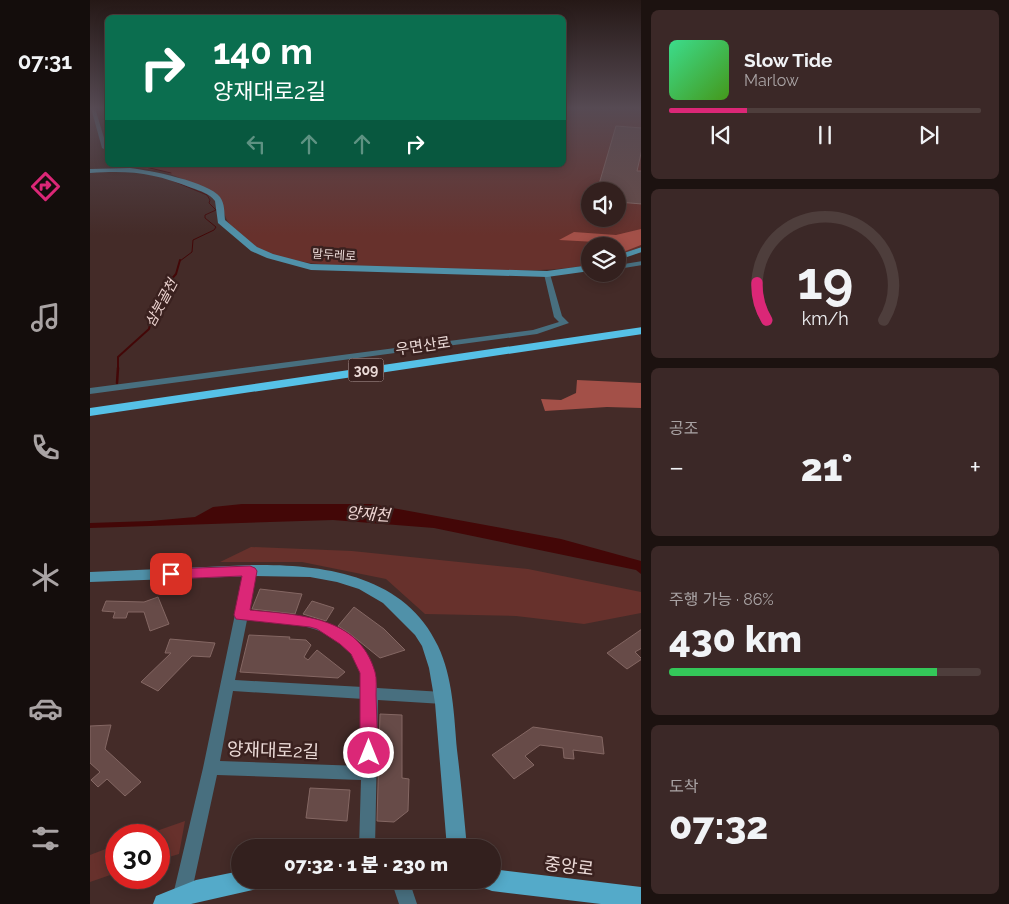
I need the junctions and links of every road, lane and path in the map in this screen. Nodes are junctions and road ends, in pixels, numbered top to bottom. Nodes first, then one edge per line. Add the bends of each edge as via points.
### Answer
1 (117, 167) edge
2 (90, 171) edge
3 (641, 249) edge
4 (626, 255) edge
5 (641, 262) edge
6 (626, 265) edge
7 (581, 270) edge
8 (547, 274) junction
9 (641, 324) edge
10 (641, 330) edge
11 (90, 392) edge
12 (90, 404) edge
13 (90, 412) edge
14 (250, 571) junction
15 (91, 577) edge
16 (242, 615) junction
17 (228, 685) junction
18 (370, 693) junction
19 (443, 698) junction
20 (211, 768) junction
21 (369, 773) junction
22 (367, 839) edge
23 (456, 839) edge
24 (501, 881) edge
25 (231, 883) edge
26 (403, 889) edge
27 (641, 898) edge
28 (173, 900) edge
29 (408, 904) edge

1 - 2 street, 말두레로
1 - 8 street, 말두레로 via 159,172 209,192 220,204 220,221 244,242 270,256 294,263 329,268
3 - 4 street
5 - 6 street
7 - 8 street, 말두레로
8 - 11 street via 558,317 565,323 534,332
9 - 12 highway, 우면산로 / 309
10 - 13 highway, 우면산로 / 309
14 - 15 street
14 - 16 street, 양재대로2길
14 - 19 street via 327,575 361,584 391,601 424,635 434,659
16 - 17 street, 양재대로2길
16 - 18 street via 297,619 322,625 357,650 368,673
17 - 18 street
17 - 20 street, 양재대로2길
18 - 19 street
18 - 21 street
19 - 23 street
20 - 21 street, 양재대로2길
20 - 28 street
21 - 22 street
24 - 27 main road, 중앙로
25 - 28 main road
26 - 29 street

